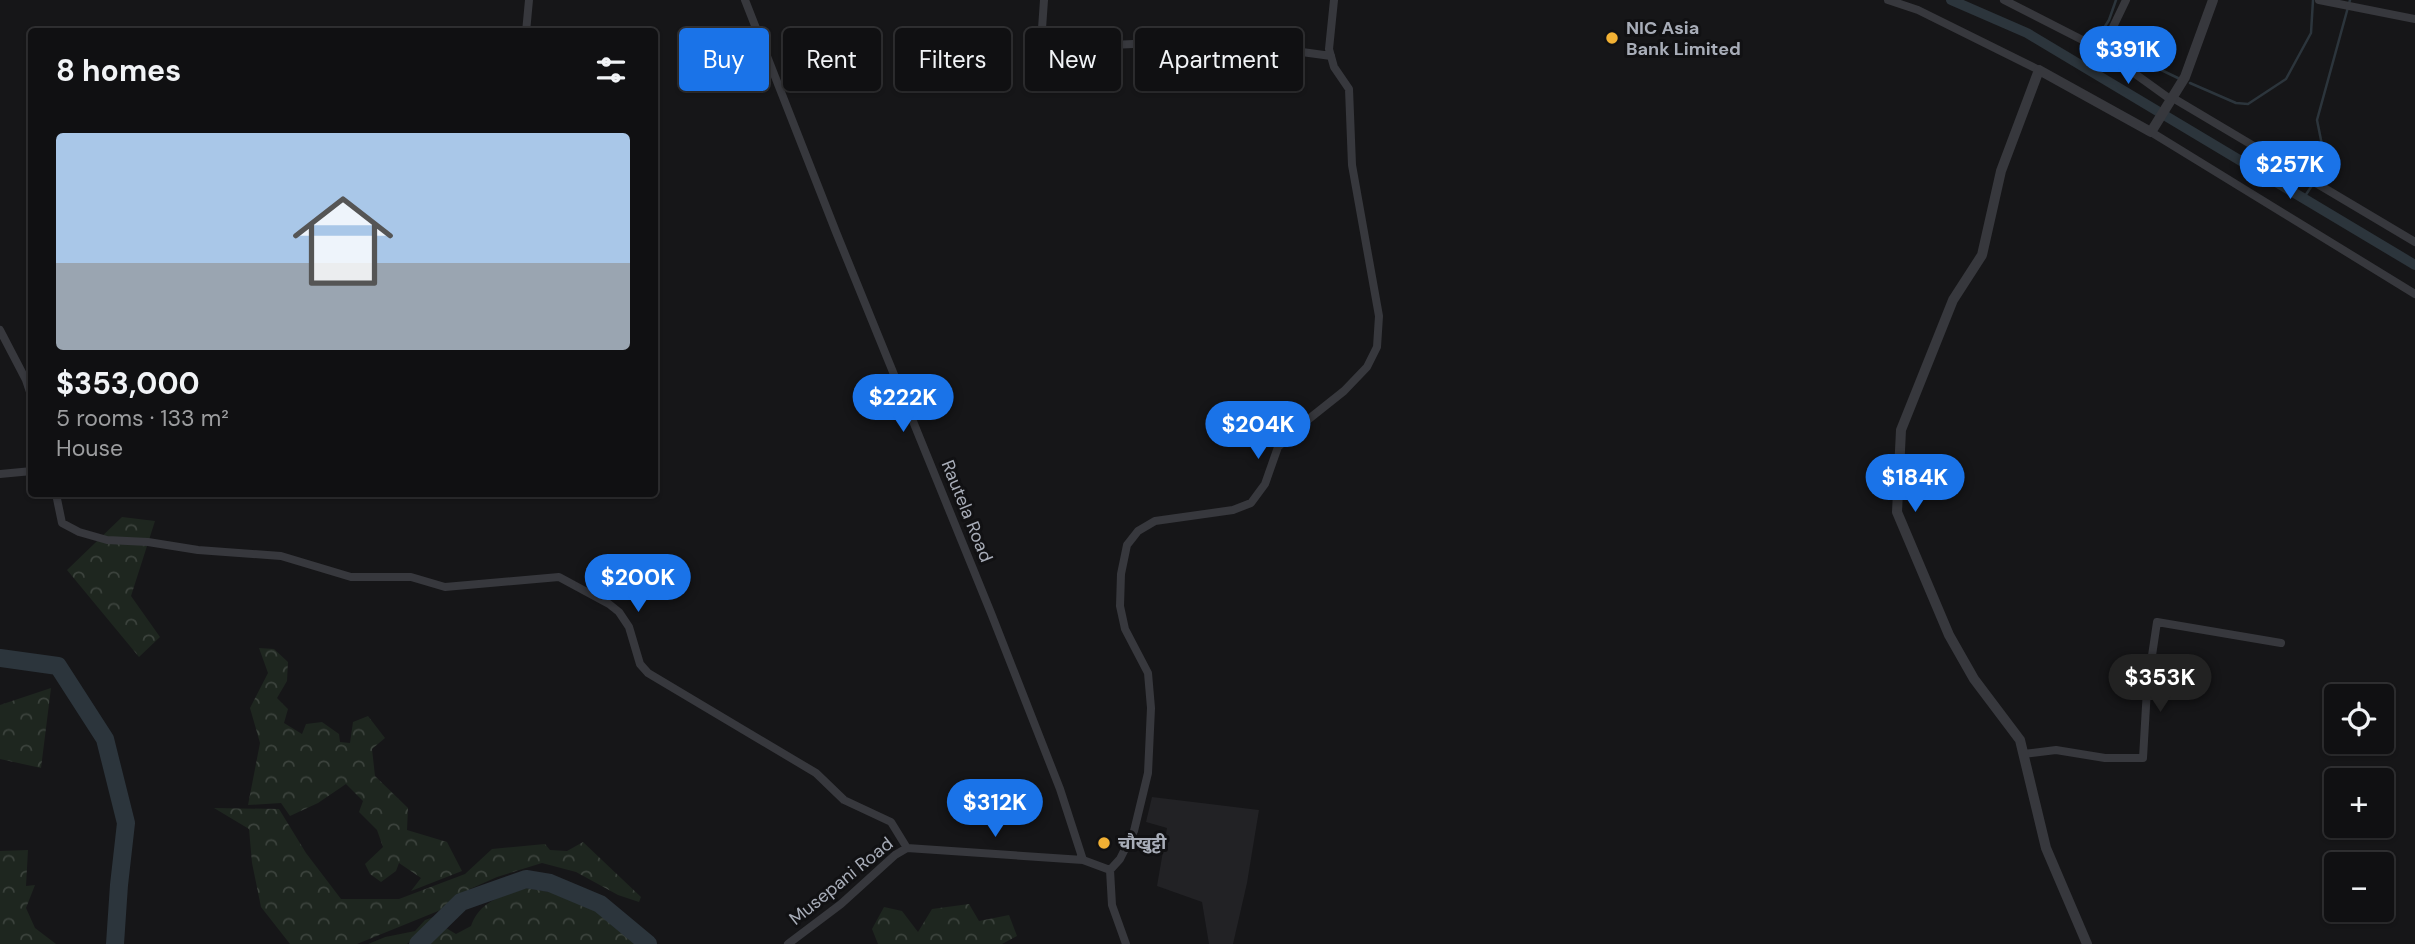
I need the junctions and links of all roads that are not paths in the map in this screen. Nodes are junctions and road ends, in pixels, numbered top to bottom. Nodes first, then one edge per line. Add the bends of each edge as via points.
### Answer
1 (529, 0) edge
2 (745, 0) edge
3 (1044, 0) edge
4 (1334, 0) edge
5 (1888, 0) edge
6 (2004, 0) edge
7 (2126, 0) edge
8 (2213, 0) edge
9 (2319, 0) edge
10 (2415, 19) edge
11 (526, 28) edge
12 (2102, 50) junction
13 (1331, 56) junction
14 (2039, 70) junction
15 (2170, 102) junction
16 (2154, 127) junction
17 (2415, 242) edge
18 (2415, 294) edge
19 (0, 330) edge
20 (28, 386) edge
21 (28, 471) edge
22 (0, 474) edge
23 (57, 497) edge
24 (2281, 643) dead end
25 (2023, 754) junction
26 (906, 848) junction
27 (1083, 860) junction
28 (1110, 870) junction
29 (788, 944) edge
30 (1126, 944) edge
31 (2087, 944) edge

1 - 11 street
2 - 27 street, Rautela Road via 1060,789
3 - 13 street via 1041,43 1046,48 1177,42 1223,48 1251,45
4 - 13 street
5 - 14 street via 1918,10
6 - 12 street
7 - 12 street
8 - 15 street via 2185,77
9 - 10 street
12 - 15 street
13 - 28 street via 1349,89 1352,165 1379,316 1377,346 1352,383 1278,447 1265,484 1251,503 1233,510 1155,521 1138,531 1128,545 1120,606 1125,629 1149,673 1148,774 1133,831
14 - 16 street
14 - 25 street via 2001,171 1982,255 1953,300 1900,430 1897,512 1949,635 1974,680 2020,740
15 - 16 street
15 - 17 street
16 - 18 street
19 - 20 street
21 - 22 street
23 - 26 street via 62,523 107,540 281,556 351,577 411,577 444,587 559,577 620,612 640,664 648,673 816,773 844,800 891,822
24 - 25 street via 2157,622 2143,758 2056,750
25 - 31 street via 2046,848
26 - 27 street, Musepani Road
26 - 29 street, Musepani Road
27 - 28 street
28 - 30 street via 1112,905

